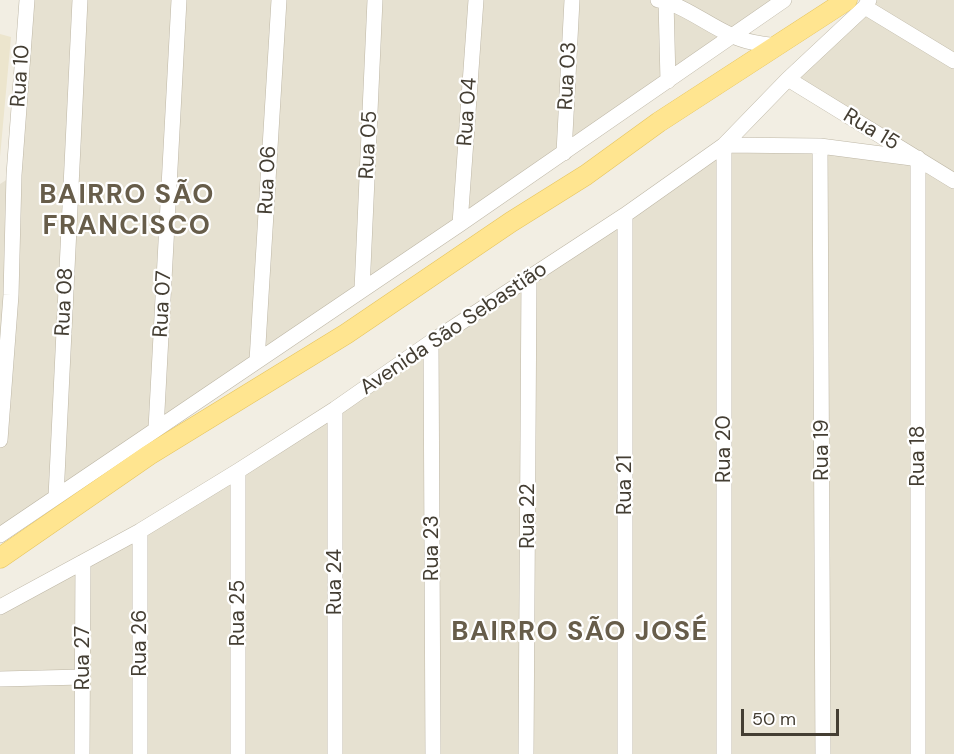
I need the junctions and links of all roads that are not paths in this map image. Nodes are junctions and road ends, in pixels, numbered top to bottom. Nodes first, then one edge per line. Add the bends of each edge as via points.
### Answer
1 (27, 0) edge
2 (80, 0) edge
3 (179, 0) edge
4 (279, 0) edge
5 (375, 0) edge
6 (476, 0) edge
7 (572, 0) edge
8 (663, 0) edge
9 (784, 0) edge
10 (861, 2) edge
11 (732, 36) junction
12 (777, 46) junction
13 (954, 61) edge
14 (788, 79) junction
15 (668, 81) junction
16 (724, 145) junction
17 (820, 146) junction
18 (564, 153) junction
19 (918, 158) junction
20 (14, 175) junction
21 (954, 182) edge
22 (0, 184) edge
23 (625, 215) junction
24 (460, 224) junction
25 (529, 278) junction
26 (362, 290) junction
27 (6, 299) edge
28 (432, 342) junction
29 (257, 361) junction
30 (335, 409) junction
31 (1, 417) edge
32 (156, 429) junction
33 (0, 440) edge
34 (238, 471) junction
35 (56, 497) junction
36 (140, 531) junction
37 (0, 535) edge
38 (0, 558) edge
39 (83, 562) junction
40 (0, 607) edge
41 (83, 677) junction
42 (0, 679) edge
43 (82, 754) edge
44 (140, 754) edge
45 (238, 754) edge
46 (335, 754) edge
47 (433, 754) edge
48 (526, 754) edge
49 (625, 754) edge
50 (724, 754) edge
51 (824, 754) edge
52 (918, 754) edge

1 - 20 street, Rua 10
2 - 35 street, Rua 08
3 - 32 street, Rua 07
4 - 29 street, Rua 06
5 - 26 street, Rua 05
6 - 24 street, Rua 04
7 - 18 street, Rua 03
8 - 11 street
8 - 15 street
9 - 11 street
10 - 12 main road
10 - 13 street
10 - 14 street, Avenida São Sebastião
11 - 12 street
11 - 15 street
12 - 38 main road via 346,334 149,455
14 - 16 street, Avenida São Sebastião
14 - 19 street, Rua 15
15 - 18 street
16 - 17 street
16 - 23 street, Avenida São Sebastião
16 - 50 street, Rua 20
17 - 19 street
17 - 51 street, Rua 19
18 - 24 street
19 - 21 street, Rua 15
19 - 52 street, Rua 18
20 - 22 street
20 - 27 street, Rua 10
23 - 25 street, Avenida São Sebastião
23 - 49 street, Rua 21
24 - 26 street
25 - 28 street, Avenida São Sebastião
25 - 48 street, Rua 22
26 - 29 street
27 - 31 street, Rua 10
28 - 30 street, Avenida São Sebastião
28 - 47 street, Rua 23
29 - 32 street
30 - 34 street, Avenida São Sebastião
30 - 46 street, Rua 24
31 - 33 street, Rua 10
32 - 35 street
34 - 36 street, Avenida São Sebastião
34 - 45 street, Rua 25
35 - 37 street
36 - 39 street, Avenida São Sebastião
36 - 44 street, Rua 26
39 - 40 street, Avenida São Sebastião
39 - 41 street, Rua 27
41 - 42 street
41 - 43 street, Rua 27

